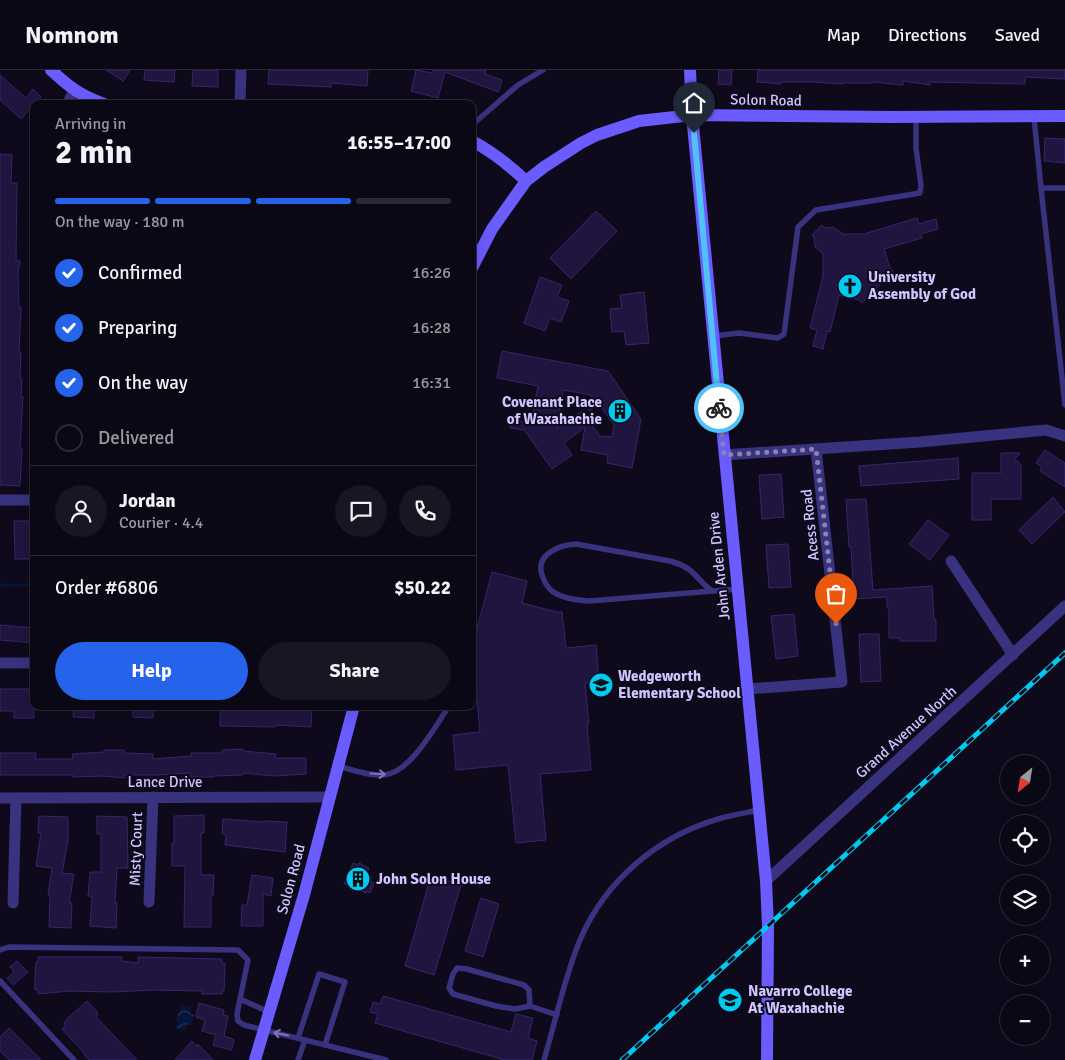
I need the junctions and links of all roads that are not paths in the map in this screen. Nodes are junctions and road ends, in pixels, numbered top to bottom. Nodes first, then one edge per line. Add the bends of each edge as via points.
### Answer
1 (51, 70) edge
2 (241, 70) edge
3 (543, 70) edge
4 (690, 70) edge
5 (74, 91) junction
6 (69, 100) edge
7 (94, 100) edge
8 (240, 100) edge
9 (692, 115) junction
10 (1034, 116) junction
11 (1065, 116) edge
12 (916, 117) junction
13 (476, 122) edge
14 (476, 144) edge
15 (526, 181) junction
16 (1041, 188) junction
17 (1065, 188) edge
18 (476, 260) edge
19 (712, 336) junction
20 (1065, 405) edge
21 (1065, 436) edge
22 (816, 449) junction
23 (724, 455) junction
24 (0, 500) edge
25 (30, 500) edge
26 (951, 561) dead end
27 (738, 590) junction
28 (712, 592) junction
29 (1065, 606) edge
30 (1013, 654) junction
31 (0, 663) edge
32 (30, 663) edge
33 (747, 689) junction
34 (353, 710) edge
35 (446, 710) edge
36 (338, 766) junction
37 (154, 797) junction
38 (330, 797) junction
39 (0, 798) edge
40 (16, 798) junction
41 (759, 810) junction
42 (766, 881) junction
43 (149, 902) dead end
44 (13, 903) dead end
45 (0, 950) edge
46 (0, 981) edge
47 (240, 999) junction
48 (530, 1006) junction
49 (269, 1012) junction
50 (557, 1015) junction
51 (264, 1031) junction
52 (298, 1038) junction
53 (305, 1040) junction
54 (325, 1045) junction
55 (363, 1057) edge
56 (74, 1060) edge
57 (255, 1060) edge
58 (298, 1060) edge
59 (386, 1060) edge
60 (544, 1060) edge
61 (767, 1060) edge

1 - 5 street
2 - 8 street
3 - 13 lane via 518,85
4 - 9 street, John Arden Drive
5 - 6 street
5 - 7 street
9 - 12 street, Solon Road
9 - 15 street, Solon Road via 639,121 597,135 563,153
9 - 19 street, John Arden Drive
10 - 11 street, Solon Road
10 - 12 street, Solon Road
10 - 16 lane
12 - 19 lane via 920,193 816,210 798,227 784,334 778,338 739,333
14 - 15 street via 508,164
15 - 18 street, Solon Road via 492,229
16 - 17 lane
16 - 20 lane
19 - 23 street, John Arden Drive
21 - 22 street via 1046,430
22 - 23 street
22 - 33 street, Acess Road via 842,682
23 - 27 street, John Arden Drive
24 - 25 street
26 - 30 street
27 - 28 lane
27 - 33 street, John Arden Drive
28 - 28 lane via 574,600 548,588 542,578 541,563 551,552 576,544 684,565
29 - 30 street, Grand Avenue North
30 - 42 street, Grand Avenue North
31 - 32 street
33 - 41 street, John Arden Drive
34 - 36 street, Solon Road
36 -> 35 lane via 373,775 394,773 427,740
36 - 38 street, Solon Road
37 - 38 street, Lance Drive
37 - 40 street, Lance Drive
37 - 43 street, Misty Court
38 - 49 street, Solon Road
39 - 40 street, Lance Drive
40 - 44 street
41 - 42 street, John Arden Drive
41 - 50 lane via 718,818 691,829 658,846 632,866 592,915 580,941
42 - 61 street, John Arden Drive
45 - 47 lane via 9,947 238,950 248,960
46 - 56 lane
47 - 49 lane
47 - 51 lane via 238,1021
48 - 48 lane via 515,1009 453,994 450,988 453,974 457,968 467,969 524,985 529,990
48 - 50 lane
49 - 51 street, Solon Road
50 - 60 lane
52 -> 51 lane
51 - 57 street, Solon Road
52 - 53 lane
52 - 54 lane via 318,974 345,982
53 - 54 lane
53 - 58 lane
54 - 55 lane
55 - 59 lane

